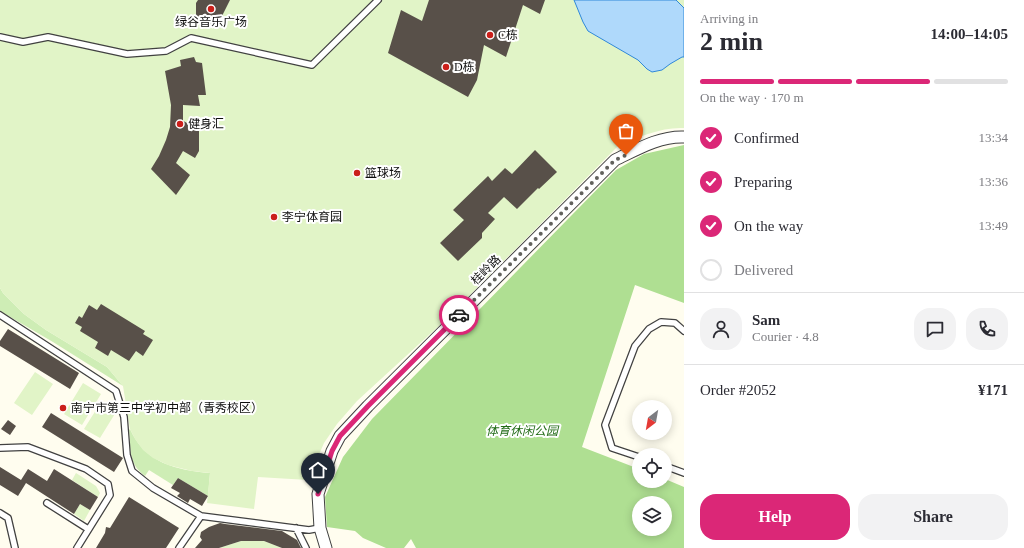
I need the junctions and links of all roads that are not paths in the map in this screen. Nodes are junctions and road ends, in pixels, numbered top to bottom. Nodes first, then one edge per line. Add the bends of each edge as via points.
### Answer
1 (378, 0) edge
2 (0, 36) edge
3 (684, 137) edge
4 (0, 315) edge
5 (684, 331) edge
6 (0, 448) edge
7 (632, 455) edge
8 (672, 469) edge
9 (684, 473) edge
10 (47, 503) dead end
11 (0, 513) edge
12 (201, 516) junction
13 (296, 528) junction
14 (320, 528) junction
15 (88, 529) junction
16 (15, 548) edge
17 (78, 548) edge
18 (179, 548) edge
19 (306, 548) edge
20 (326, 548) edge

1 - 2 lane via 312,65 191,38 166,51 127,54 48,37 23,42
3 - 14 street, 桂岭路 via 648,144 615,160 344,431 332,451 318,494
4 - 12 lane via 116,391 124,417 127,455 132,471 153,488
5 - 7 lane via 675,323 661,322 648,329 635,346 605,425 612,448
6 - 15 lane via 28,447 86,469 108,484 110,495
8 - 9 lane
10 - 15 lane
11 - 16 lane via 8,518
12 - 13 lane
12 - 18 lane
13 - 14 lane
13 - 19 lane
14 - 20 street, 桂岭路
15 - 17 lane

